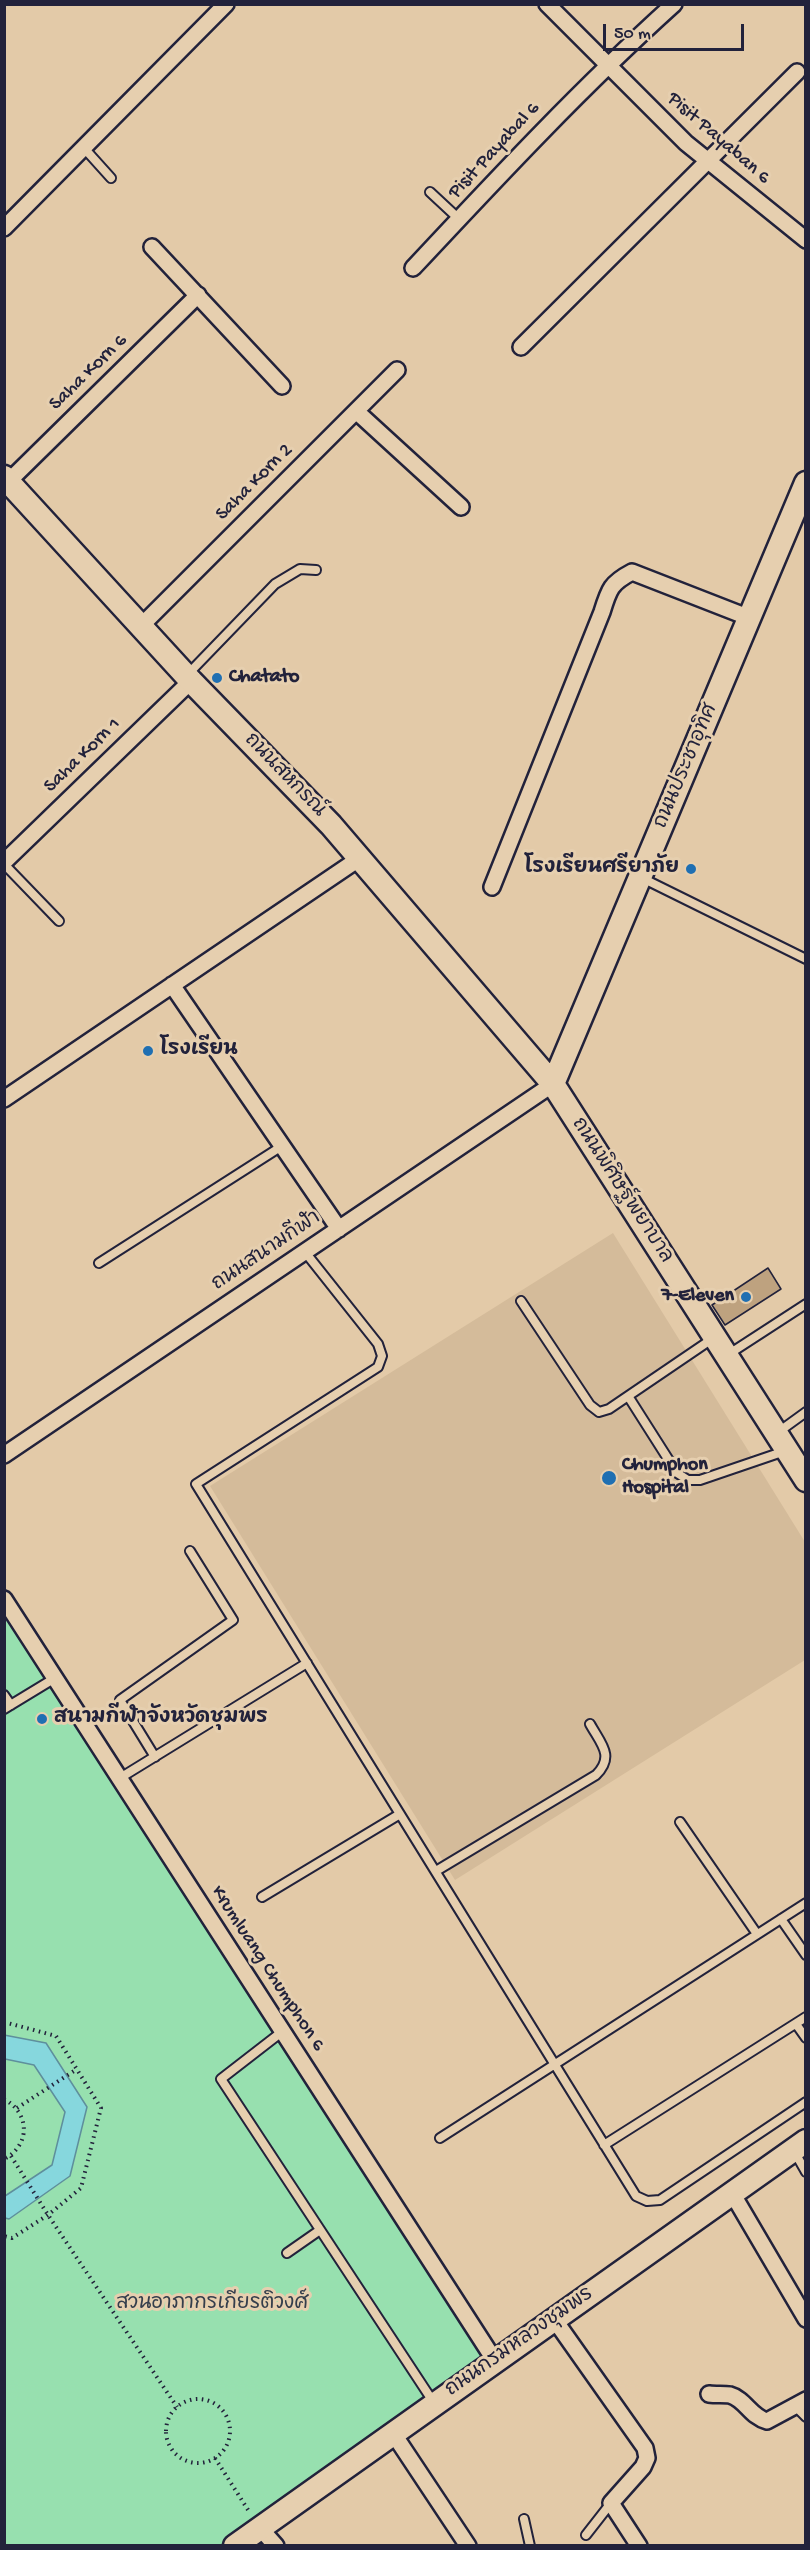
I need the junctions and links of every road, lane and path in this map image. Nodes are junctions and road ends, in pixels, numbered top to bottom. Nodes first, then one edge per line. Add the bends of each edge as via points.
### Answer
1 (226, 4) edge
2 (547, 4) edge
3 (674, 4) edge
4 (608, 63) junction
5 (797, 72) dead end
6 (84, 148) junction
7 (708, 161) junction
8 (111, 178) dead end
9 (430, 192) dead end
10 (459, 219) junction
11 (4, 228) edge
12 (806, 240) edge
13 (152, 247) dead end
14 (413, 268) dead end
15 (198, 295) junction
16 (521, 347) dead end
17 (397, 370) dead end
18 (282, 386) dead end
19 (356, 411) junction
20 (7, 479) edge
21 (806, 483) edge
22 (461, 507) dead end
23 (316, 570) dead end
24 (750, 618) junction
25 (142, 625) junction
26 (189, 678) junction
27 (360, 858) junction
28 (4, 863) edge
29 (641, 877) junction
30 (492, 887) dead end
31 (59, 921) dead end
32 (806, 959) edge
33 (172, 985) junction
34 (553, 1084) junction
35 (4, 1100) edge
36 (282, 1146) junction
37 (339, 1229) junction
38 (305, 1252) junction
39 (99, 1263) dead end
40 (521, 1301) dead end
41 (806, 1304) edge
42 (720, 1346) junction
43 (628, 1396) junction
44 (806, 1412) edge
45 (781, 1442) junction
46 (4, 1455) edge
47 (806, 1480) edge
48 (190, 1551) dead end
49 (4, 1599) edge
50 (307, 1663) junction
51 (55, 1678) junction
52 (4, 1695) edge
53 (8, 1707) edge
54 (590, 1724) dead end
55 (155, 1757) junction
56 (120, 1778) junction
57 (400, 1814) junction
58 (680, 1822) dead end
59 (436, 1871) junction
60 (262, 1897) dead end
61 (806, 1903) edge
62 (781, 1919) junction
63 (758, 1934) junction
64 (806, 1955) edge
65 (806, 2017) edge
66 (4, 2022) edge
67 (796, 2024) junction
68 (283, 2031) junction
69 (806, 2038) edge
70 (555, 2064) junction
71 (77, 2069) junction
72 (4, 2099) edge
73 (806, 2102) edge
74 (17, 2108) junction
75 (440, 2138) dead end
76 (604, 2145) junction
77 (799, 2145) edge
78 (11, 2156) junction
79 (4, 2159) edge
80 (806, 2172) edge
81 (732, 2193) junction
82 (48, 2215) junction
83 (320, 2230) junction
84 (4, 2236) edge
85 (287, 2253) dead end
86 (554, 2319) junction
87 (806, 2319) edge
88 (495, 2361) junction
89 (709, 2394) dead end
90 (435, 2404) junction
91 (177, 2407) junction
92 (802, 2408) edge
93 (393, 2433) junction
94 (215, 2458) junction
95 (610, 2504) junction
96 (524, 2519) dead end
97 (260, 2528) junction
98 (586, 2535) dead end
99 (235, 2546) edge
100 (276, 2546) edge
101 (468, 2546) edge
102 (530, 2546) edge
103 (639, 2546) edge

1 - 6 street
2 - 4 street, Pisit Payaban 6
3 - 4 street, Pisit Payabal 6
4 - 7 street, Pisit Payaban 6
4 - 10 street, Pisit Payabal 6
5 - 7 street
6 - 8 lane
6 - 11 street
7 - 12 street, Pisit Payaban 6
7 - 16 street
9 - 10 lane
10 - 14 street, Pisit Payabal 6
13 - 15 street
15 - 18 street
15 - 20 street, Saha Korn 6
17 - 19 street, Saha Korn 2
19 - 22 street
19 - 25 street, Saha Korn 2
20 - 25 street, ถนนสหกรณ์
21 - 24 street, ถนนประชาอุทิศ
23 - 26 lane via 300,569 275,584
24 - 29 street, ถนนประชาอุทิศ
24 - 30 street via 632,572 618,579 609,590
25 - 26 street, ถนนสหกรณ์
26 - 27 street, ถนนสหกรณ์
26 - 28 street, Saha Korn 1
27 - 33 street
27 - 34 street, ถนนสหกรณ์
28 - 31 lane
29 - 32 lane
29 - 34 street, ถนนประชาอุทิศ
33 - 35 street
33 - 36 street
34 - 37 street, ถนนสนามกีฬา
34 - 42 street, ถนนพิศิษฐ์พยาบาล
36 - 37 street
36 - 39 lane
37 - 38 street, ถนนสนามกีฬา
38 - 46 street, ถนนสนามกีฬา
38 - 50 lane via 378,1344 382,1356 378,1367 196,1484
40 - 43 lane via 590,1405 599,1412
41 - 42 lane
42 - 43 lane
42 - 45 street, ถนนพิศิษฐ์พยาบาล
43 - 45 lane via 677,1473 688,1480 700,1480
44 - 45 lane
45 - 47 street, ถนนพิศิษฐ์พยาบาล
48 - 55 lane via 233,1620 120,1700
49 - 51 street, Krumluang Chumphon 6
50 - 55 lane
50 - 57 lane
51 - 53 lane
51 - 56 street, Krumluang Chumphon 6
52 - 53 lane
54 - 59 lane via 607,1755 605,1766 596,1775
55 - 56 lane
56 - 68 street, Krumluang Chumphon 6
57 - 59 lane
57 - 60 lane
58 - 63 lane
59 - 70 lane
61 - 62 lane
62 - 63 lane
62 - 64 lane
63 - 70 lane
65 - 67 lane
66 - 71 path via 56,2036
67 - 69 lane
67 - 76 lane
68 - 83 lane via 221,2079
68 - 88 street, Krumluang Chumphon 6
70 - 75 lane
70 - 76 lane
71 - 74 path
71 - 82 path via 101,2108 81,2188
72 - 74 path
73 - 76 lane via 660,2200 647,2201 636,2196
74 - 78 path via 25,2126 24,2137
77 - 80 lane
77 - 81 street, ถนนกรมหลวงชุมพร
78 - 79 path
78 - 82 path
81 - 86 street, ถนนกรมหลวงชุมพร
81 - 87 street
82 - 84 path via 12,2238
82 - 91 path
83 - 85 lane
83 - 90 lane
86 - 88 street, ถนนกรมหลวงชุมพร
86 - 95 street via 645,2448 647,2458 643,2467
88 - 90 street, ถนนกรมหลวงชุมพร
89 - 92 street via 738,2398 758,2418 767,2421
90 - 93 street, ถนนกรมหลวงชุมพร
91 - 94 path via 166,2425 169,2446 184,2461 205,2463
91 - 94 path via 196,2399 207,2400 224,2412 228,2442
93 - 97 street, ถนนกรมหลวงชุมพร
93 - 101 street
94 - 97 path
95 - 98 lane
95 - 103 street
96 - 102 lane
97 - 99 street, ถนนกรมหลวงชุมพร
97 - 100 street

